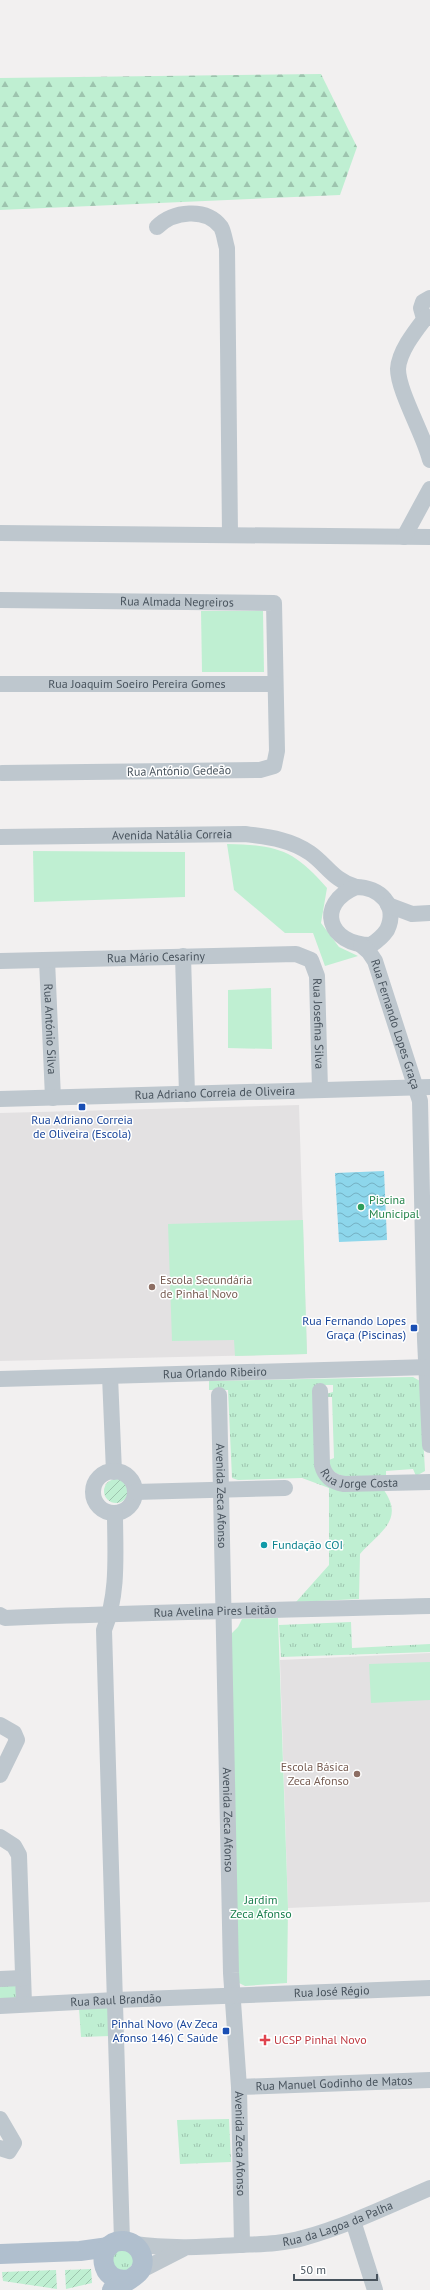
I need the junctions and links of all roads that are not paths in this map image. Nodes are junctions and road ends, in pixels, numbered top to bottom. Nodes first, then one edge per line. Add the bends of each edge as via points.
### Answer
1 (157, 227) dead end
2 (430, 298) edge
3 (428, 318) edge
4 (430, 460) edge
5 (430, 489) edge
6 (0, 533) edge
7 (230, 535) junction
8 (404, 537) junction
9 (430, 537) edge
10 (0, 600) edge
11 (0, 684) edge
12 (275, 684) junction
13 (2, 773) dead end
14 (0, 837) edge
15 (331, 874) junction
16 (356, 887) junction
17 (337, 899) junction
18 (388, 905) junction
19 (430, 913) edge
20 (412, 914) junction
21 (384, 934) junction
22 (361, 945) junction
23 (183, 956) junction
24 (47, 960) junction
25 (311, 960) joint
26 (0, 961) edge
27 (375, 961) junction
28 (423, 1087) edge
29 (320, 1090) junction
30 (187, 1094) junction
31 (53, 1098) junction
32 (0, 1099) edge
33 (428, 1367) edge
34 (110, 1376) junction
35 (0, 1379) edge
36 (320, 1391) dead end
37 (219, 1395) dead end
38 (430, 1445) edge
39 (114, 1472) junction
40 (430, 1482) edge
41 (285, 1488) dead end
42 (221, 1490) junction
43 (135, 1492) junction
44 (115, 1513) junction
45 (430, 1606) edge
46 (223, 1612) junction
47 (111, 1613) junction
48 (2, 1620) edge
49 (0, 1725) edge
50 (0, 1775) edge
51 (0, 1837) edge
52 (0, 1978) edge
53 (23, 1978) junction
54 (430, 1988) edge
55 (233, 1995) junction
56 (116, 2000) junction
57 (24, 2004) junction
58 (0, 2006) edge
59 (430, 2080) edge
60 (239, 2087) junction
61 (0, 2119) edge
62 (0, 2148) edge
63 (430, 2188) edge
64 (353, 2221) junction
65 (242, 2245) junction
66 (186, 2247) junction
67 (0, 2254) edge
68 (112, 2264) edge
69 (135, 2275) junction
70 (375, 2290) edge

1 - 7 street via 163,221 177,215 208,216 221,228 227,248
2 - 3 street via 421,305 422,312
3 - 4 street via 403,352 398,368
5 - 8 street
6 - 7 street
7 - 8 street
8 - 9 street
10 - 12 street, Rua Almada Negreiros via 274,604
11 - 12 street, Rua Joaquim Soeiro Pereira Gomes
12 - 13 street, Rua António Gedeão via 277,751 274,766 260,770
14 - 15 street, Avenida Natália Correia via 246,834 283,839 310,853
15 - 16 street, Avenida Natália Correia via 342,883
15 - 17 street, Avenida Natália Correia via 337,888
16 - 17 street via 344,892
16 - 18 street via 375,890
17 - 22 street via 333,907 333,925 342,938
18 - 20 street
18 - 21 street via 390,915
19 - 20 street
20 - 21 street via 398,920
21 - 22 street via 372,945
21 - 27 street
22 - 27 street, Rua Fernando Lopes Graça
23 - 24 street, Rua Mário Cesariny
23 - 25 street, Rua Mário Cesariny via 296,954
23 - 30 street
24 - 26 street, Rua Mário Cesariny
24 - 31 street, Rua António Silva
25 - 29 street, Rua Josefina Silva via 317,976
27 - 28 street, Rua Fernando Lopes Graça
28 - 29 street, Rua Adriano Correia de Oliveira
28 - 33 street, Rua Fernando Lopes Graça via 420,1101
29 - 30 street, Rua Adriano Correia de Oliveira
30 - 31 street, Rua Adriano Correia de Oliveira
31 - 32 street, Rua Adriano Correia de Oliveira
33 - 34 street, Rua Orlando Ribeiro
33 - 38 street, Rua Fernando Lopes Graça
34 - 35 street, Rua Orlando Ribeiro
34 - 39 street
36 - 40 street, Rua Jorge Costa via 322,1465 331,1479 344,1484
37 - 42 street, Avenida Zeca Afonso
39 - 43 street via 124,1474 130,1479
39 - 44 street via 96,1482 94,1493 99,1506 105,1511
41 - 42 street
42 - 43 street
42 - 46 street, Avenida Zeca Afonso
43 - 44 street via 133,1502 128,1508
44 - 47 street via 114,1596
45 - 46 street, Rua Avelina Pires Leitão
46 - 47 street, Rua Avelina Pires Leitão
46 - 55 street, Avenida Zeca Afonso
47 - 48 street, Rua Avelina Pires Leitão
47 - 56 street via 104,1630
49 - 50 street via 14,1733 17,1740
51 - 53 street via 14,1846 19,1855
52 - 53 street
53 - 57 street
54 - 55 street, Rua José Régio
55 - 56 street, Rua Raul Brandão
55 - 60 street, Avenida Zeca Afonso
56 - 57 street, Rua Raul Brandão
56 - 68 street
57 - 58 street, Rua Raul Brandão
59 - 60 street, Rua Manuel Godinho de Matos
60 - 65 street, Avenida Zeca Afonso
61 - 62 street via 14,2142 9,2151
63 - 64 street, Rua da Lagoa da Palha
64 - 65 street, Rua da Lagoa da Palha via 303,2238 275,2244
64 - 70 street
65 - 66 street, Rua da Lagoa da Palha
66 - 68 street, Rua da Lagoa da Palha via 156,2247
66 - 69 street
67 - 68 main road via 80,2251
68 - 69 main road via 118,2279
68 - 69 main road via 141,2253 142,2259

